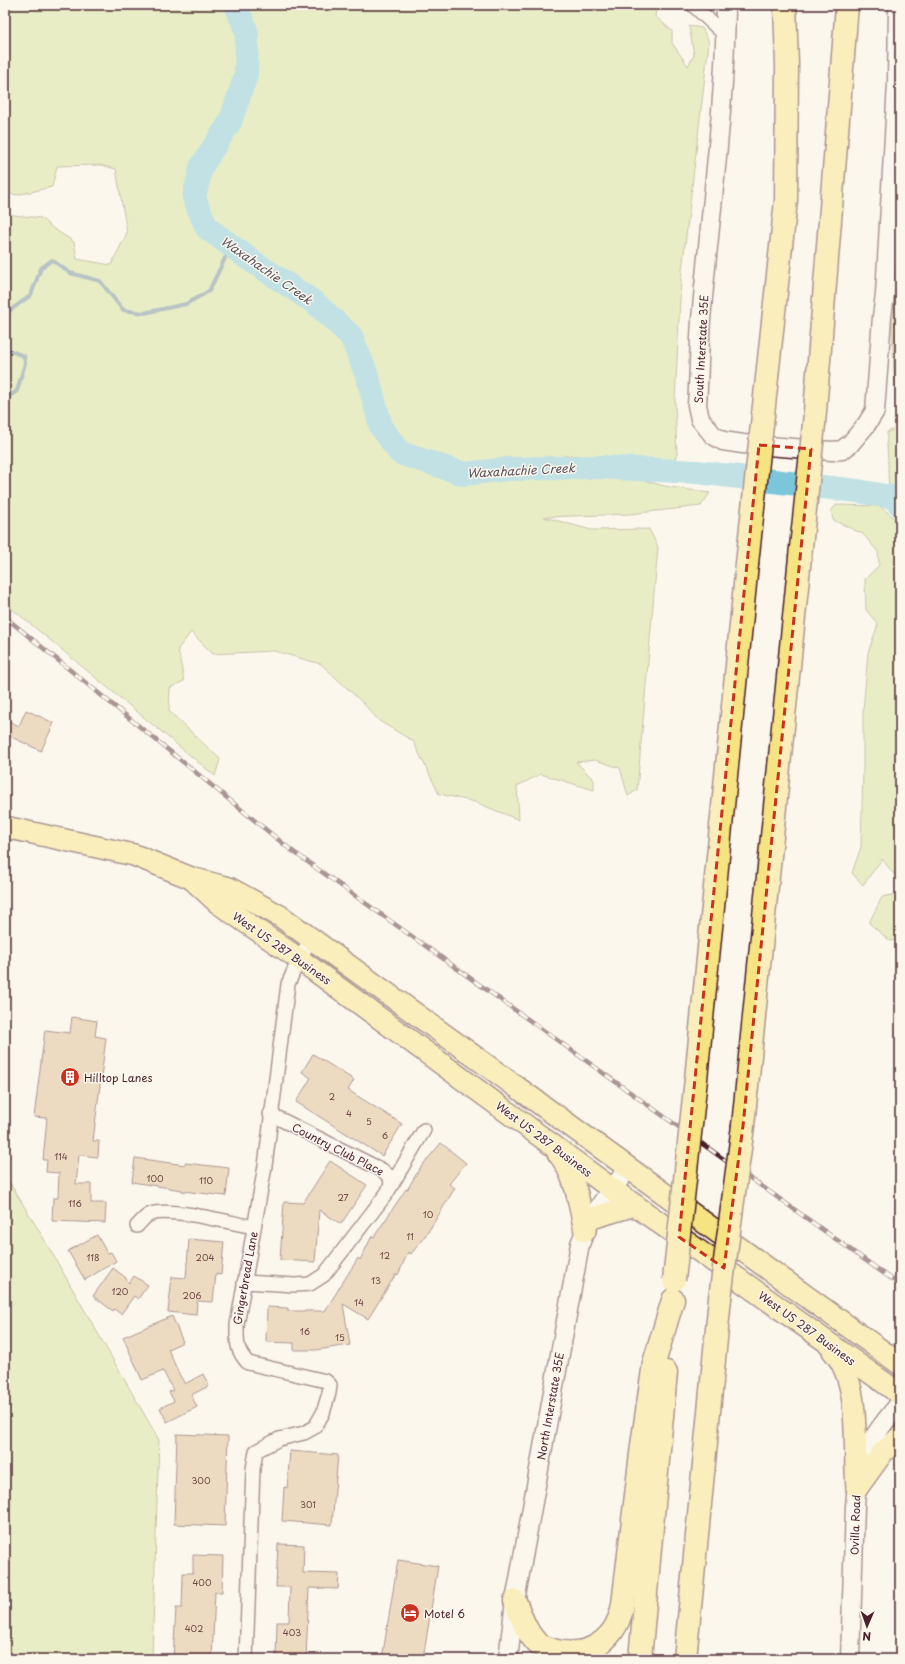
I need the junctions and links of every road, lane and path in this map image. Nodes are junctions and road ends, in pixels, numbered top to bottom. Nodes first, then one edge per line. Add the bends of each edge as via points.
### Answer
1 (693, 5) edge
2 (726, 5) edge
3 (785, 5) edge
4 (834, 5) edge
5 (847, 5) edge
6 (898, 5) edge
7 (726, 36) junction
8 (832, 200) junction
9 (895, 230) edge
10 (5, 827) edge
11 (191, 878) junction
12 (312, 938) junction
13 (299, 959) junction
14 (270, 1114) junction
15 (424, 1130) dead end
16 (549, 1142) junction
17 (629, 1168) junction
18 (612, 1189) junction
19 (387, 1193) junction
20 (634, 1206) junction
21 (588, 1224) junction
22 (137, 1226) dead end
23 (254, 1227) junction
24 (244, 1282) junction
25 (674, 1290) junction
26 (821, 1337) junction
27 (900, 1364) edge
28 (900, 1394) edge
29 (900, 1403) edge
30 (900, 1437) edge
31 (704, 1455) junction
32 (857, 1488) junction
33 (515, 1601) junction
34 (246, 1659) edge
35 (508, 1659) edge
36 (640, 1659) edge
37 (685, 1659) edge
38 (699, 1659) edge
39 (850, 1659) edge

1 - 7 street
2 - 7 main road, South Interstate 35E
3 - 25 highway, bridge via 786,200
4 - 8 highway
5 - 8 highway
6 - 9 main road, South Interstate 35E
7 - 9 main road, South Interstate 35E via 701,322 697,405 700,419 713,435 723,441 742,444 832,451 842,450 850,444 875,411 882,316
8 - 31 highway, bridge via 814,424 743,1126 720,1298
10 - 11 main road, West US 287 Business via 134,855
11 - 12 main road, West US 287 Business via 229,888 280,916
11 - 13 main road, West US 287 Business via 218,903
12 - 13 street, Gingerbread Lane
12 - 17 main road, West US 287 Business
13 - 14 street, Gingerbread Lane via 288,984
13 - 16 main road, West US 287 Business
14 - 19 street, Country Club Place via 382,1170 390,1177 391,1184
14 - 23 street, Gingerbread Lane via 265,1166
15 - 19 street, Country Club Place
16 - 18 main road, West US 287 Business
16 - 21 main road via 567,1163
17 - 18 main road, North Interstate 35E
17 - 27 main road, West US 287 Business
18 - 20 main road, West US 287 Business
18 - 21 main road, North Interstate 35E
19 - 24 street, Country Club Place via 324,1276 310,1284
20 - 21 main road
20 - 26 main road, West US 287 Business
21 - 33 main road, North Interstate 35E via 576,1263
22 - 23 street via 149,1214 161,1211
23 - 24 street, Gingerbread Lane
24 - 34 street, Gingerbread Lane via 236,1326 237,1346 241,1355 248,1363 326,1381 330,1385 323,1413 315,1427 304,1433 278,1439 256,1451 253,1469
25 - 33 highway via 654,1363 623,1604 616,1628 600,1649 588,1656 579,1659 557,1656 537,1644 529,1633
25 - 36 highway
26 - 28 main road, West US 287 Business
26 - 32 main road via 841,1360 852,1394
29 - 32 main road, Ovilla Road via 870,1445 860,1466
30 - 32 main road via 883,1452
31 - 37 highway
31 - 38 highway via 711,1504
32 - 39 main road, Ovilla Road
33 - 35 main road, North Interstate 35E

